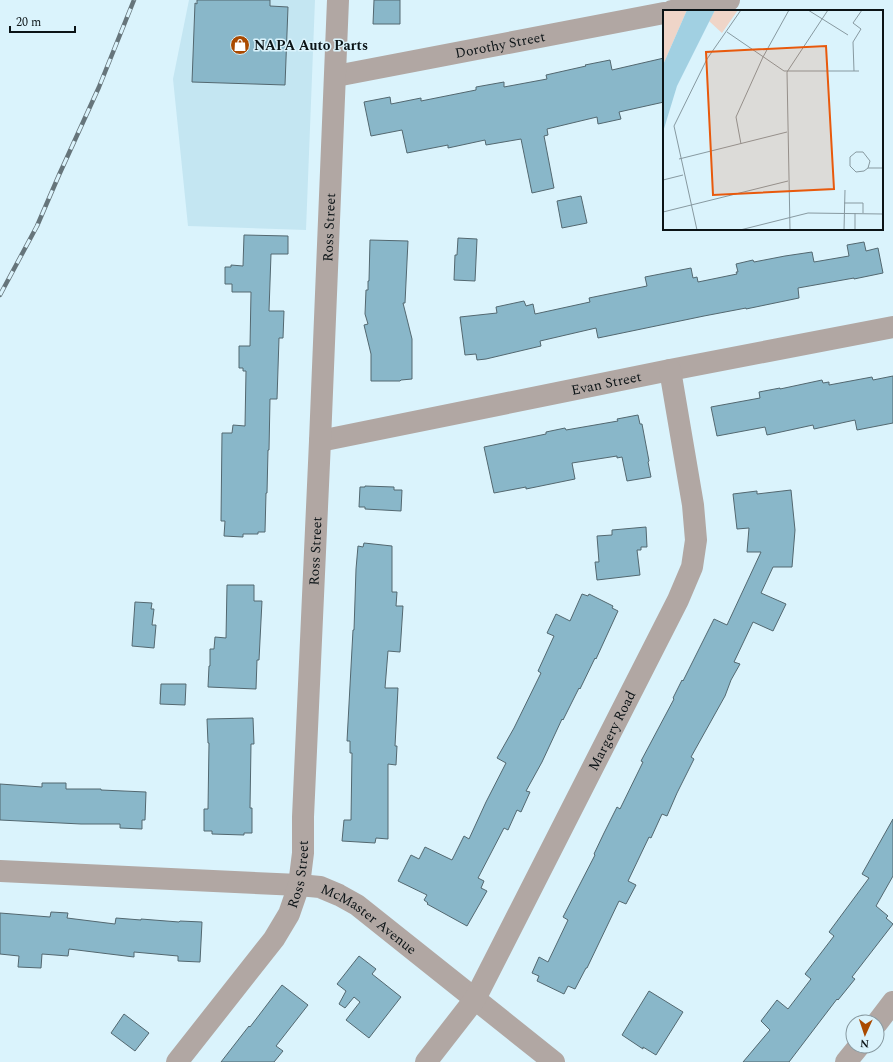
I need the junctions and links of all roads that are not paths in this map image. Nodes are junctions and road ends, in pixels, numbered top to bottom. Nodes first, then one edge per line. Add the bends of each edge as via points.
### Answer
1 (338, 0) edge
2 (729, 0) edge
3 (677, 10) edge
4 (663, 13) edge
5 (336, 76) junction
6 (893, 327) edge
7 (670, 370) junction
8 (320, 441) junction
9 (0, 871) edge
10 (299, 885) junction
11 (475, 999) junction
12 (893, 1002) edge
13 (884, 1014) edge
14 (852, 1054) edge
15 (177, 1062) edge
16 (426, 1062) edge
17 (554, 1062) edge
18 (846, 1062) edge

1 - 5 street, Ross Street
2 - 3 street
4 - 5 street, Dorothy Street
5 - 8 street, Ross Street
6 - 7 street, Evan Street
7 - 8 street, Evan Street
7 - 11 street, Margery Road via 693,505 696,540 692,567 678,600
8 - 10 street, Ross Street via 303,853
9 - 10 street, McMaster Avenue
10 - 11 street, McMaster Avenue via 320,887 356,905
10 - 15 street, Ross Street via 289,914 274,939
11 - 16 street, Margery Road
11 - 17 street, McMaster Avenue
12 - 13 street
14 - 18 street

